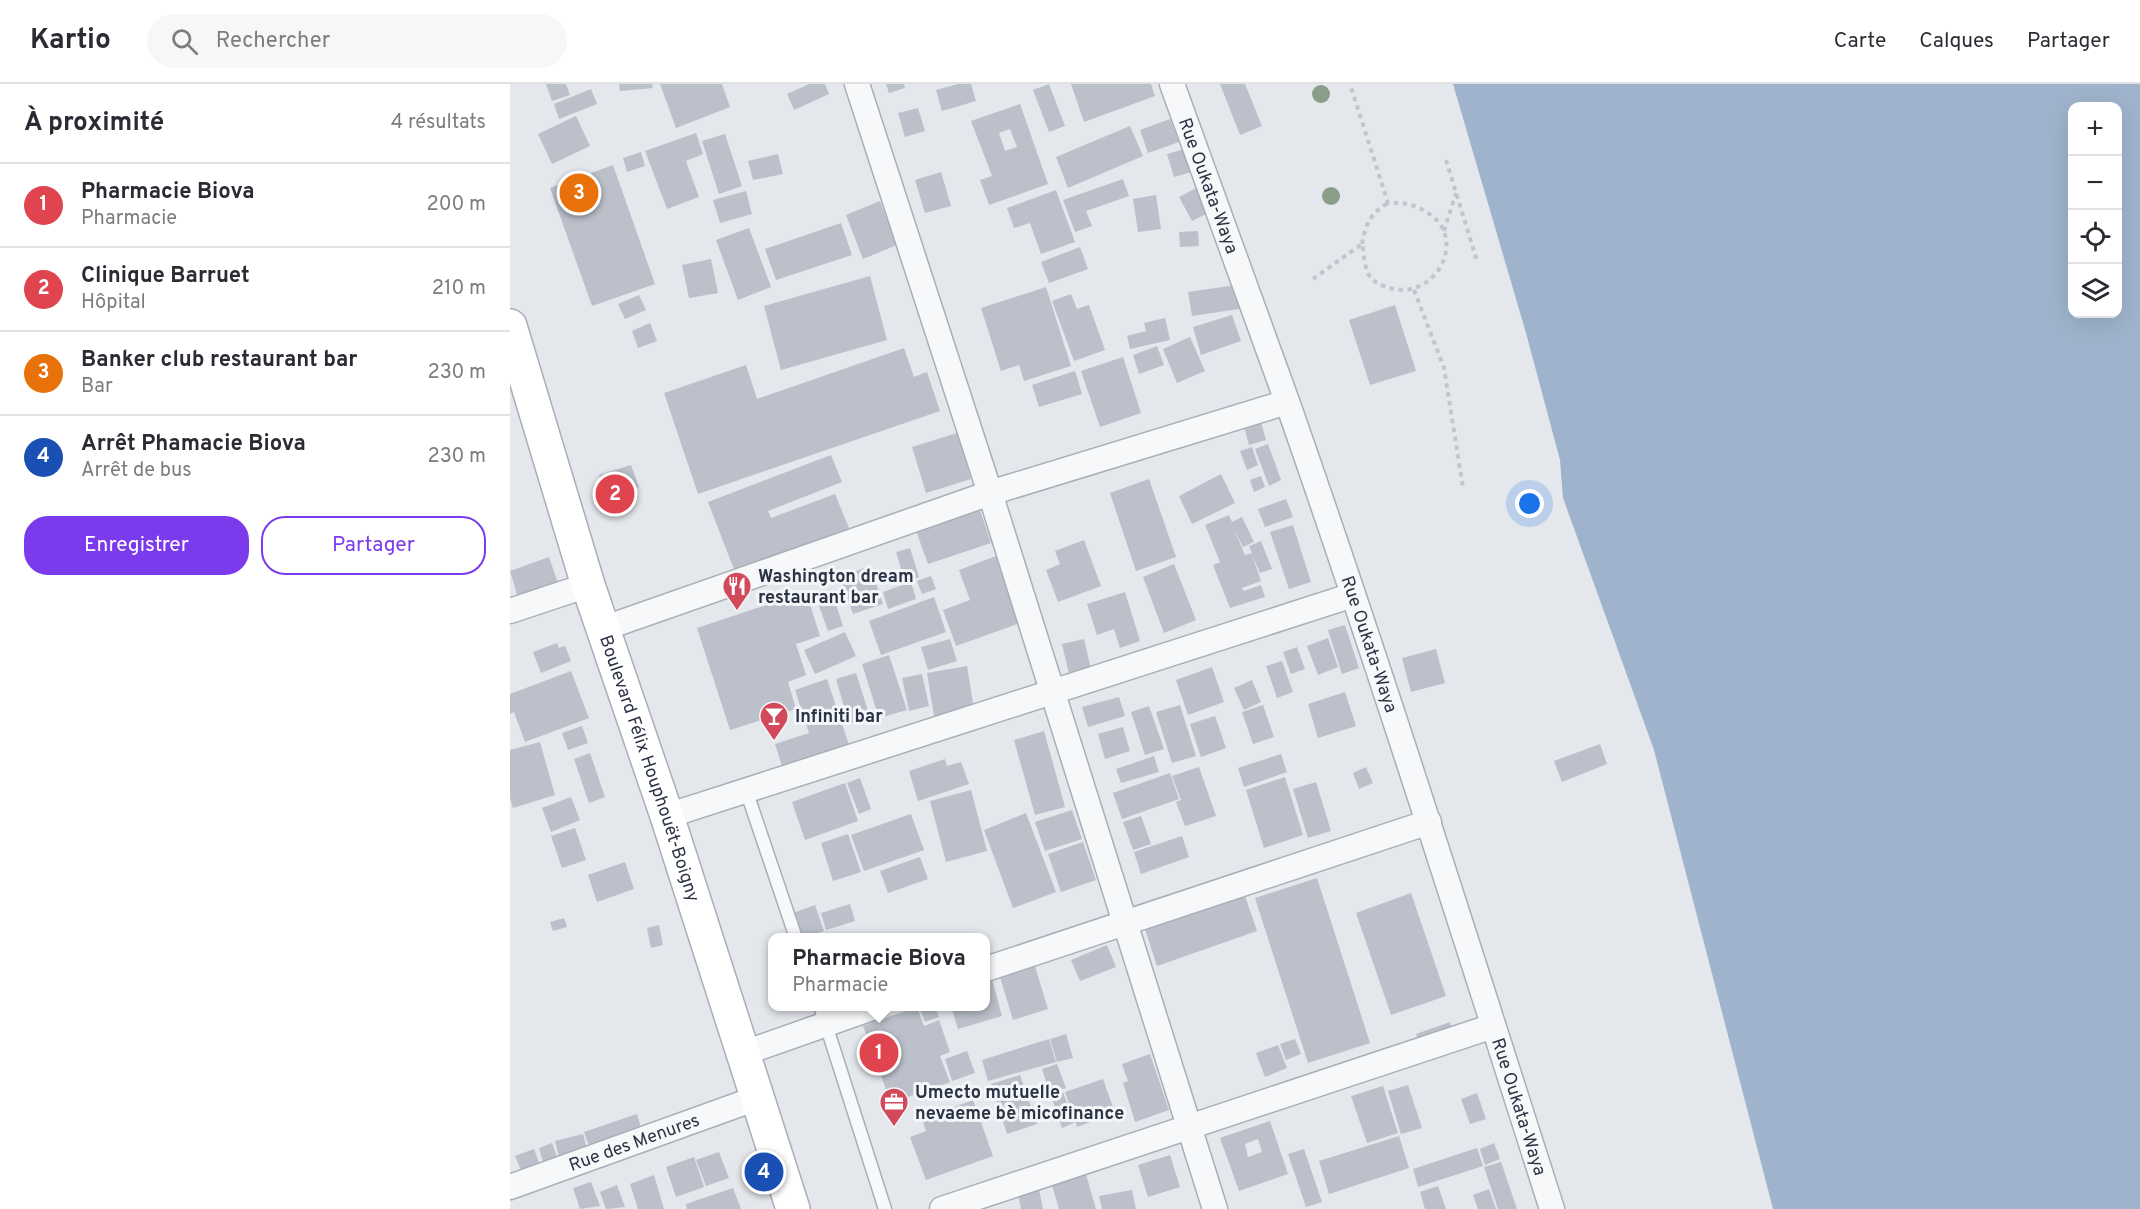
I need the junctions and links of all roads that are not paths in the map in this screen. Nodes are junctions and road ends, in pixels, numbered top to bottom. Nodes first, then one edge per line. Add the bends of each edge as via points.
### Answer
1 (857, 84) edge
2 (1172, 84) edge
3 (510, 326) edge
4 (1287, 402) junction
5 (990, 493) junction
6 (588, 585) junction
7 (1353, 595) junction
8 (510, 610) edge
9 (602, 629) junction
10 (1051, 693) junction
11 (746, 790) junction
12 (667, 816) junction
13 (1429, 822) junction
14 (1124, 922) junction
15 (794, 933) edge
16 (990, 968) edge
17 (847, 1011) edge
18 (823, 1015) edge
19 (1493, 1026) junction
20 (744, 1053) junction
21 (757, 1098) junction
22 (1188, 1128) junction
23 (510, 1187) edge
24 (793, 1209) edge
25 (885, 1209) edge
26 (942, 1209) edge
27 (1215, 1209) edge
28 (1552, 1209) edge

1 - 5 street
2 - 4 street, Rue Oukata-Waya
3 - 6 street, Boulevard Félix Houphouët-Boigny
4 - 5 street
4 - 7 street, Rue Oukata-Waya
5 - 9 street
5 - 10 street
6 - 8 street
6 - 9 street, Boulevard Félix Houphouët-Boigny
7 - 10 street
7 - 13 street, Rue Oukata-Waya
9 - 12 street, Boulevard Félix Houphouët-Boigny
10 - 11 street
10 - 14 street
11 - 12 street
11 - 15 lane
12 - 20 street, Boulevard Félix Houphouët-Boigny
13 - 14 street
13 - 19 street, Rue Oukata-Waya
14 - 16 street
14 - 22 street
17 - 18 street
18 - 20 street
18 - 25 lane
19 - 22 street
19 - 28 street, Rue Oukata-Waya
20 - 21 street, Boulevard Félix Houphouët-Boigny
21 - 23 street, Rue des Menures
21 - 24 street, Boulevard Félix Houphouët-Boigny
22 - 26 street
22 - 27 street

